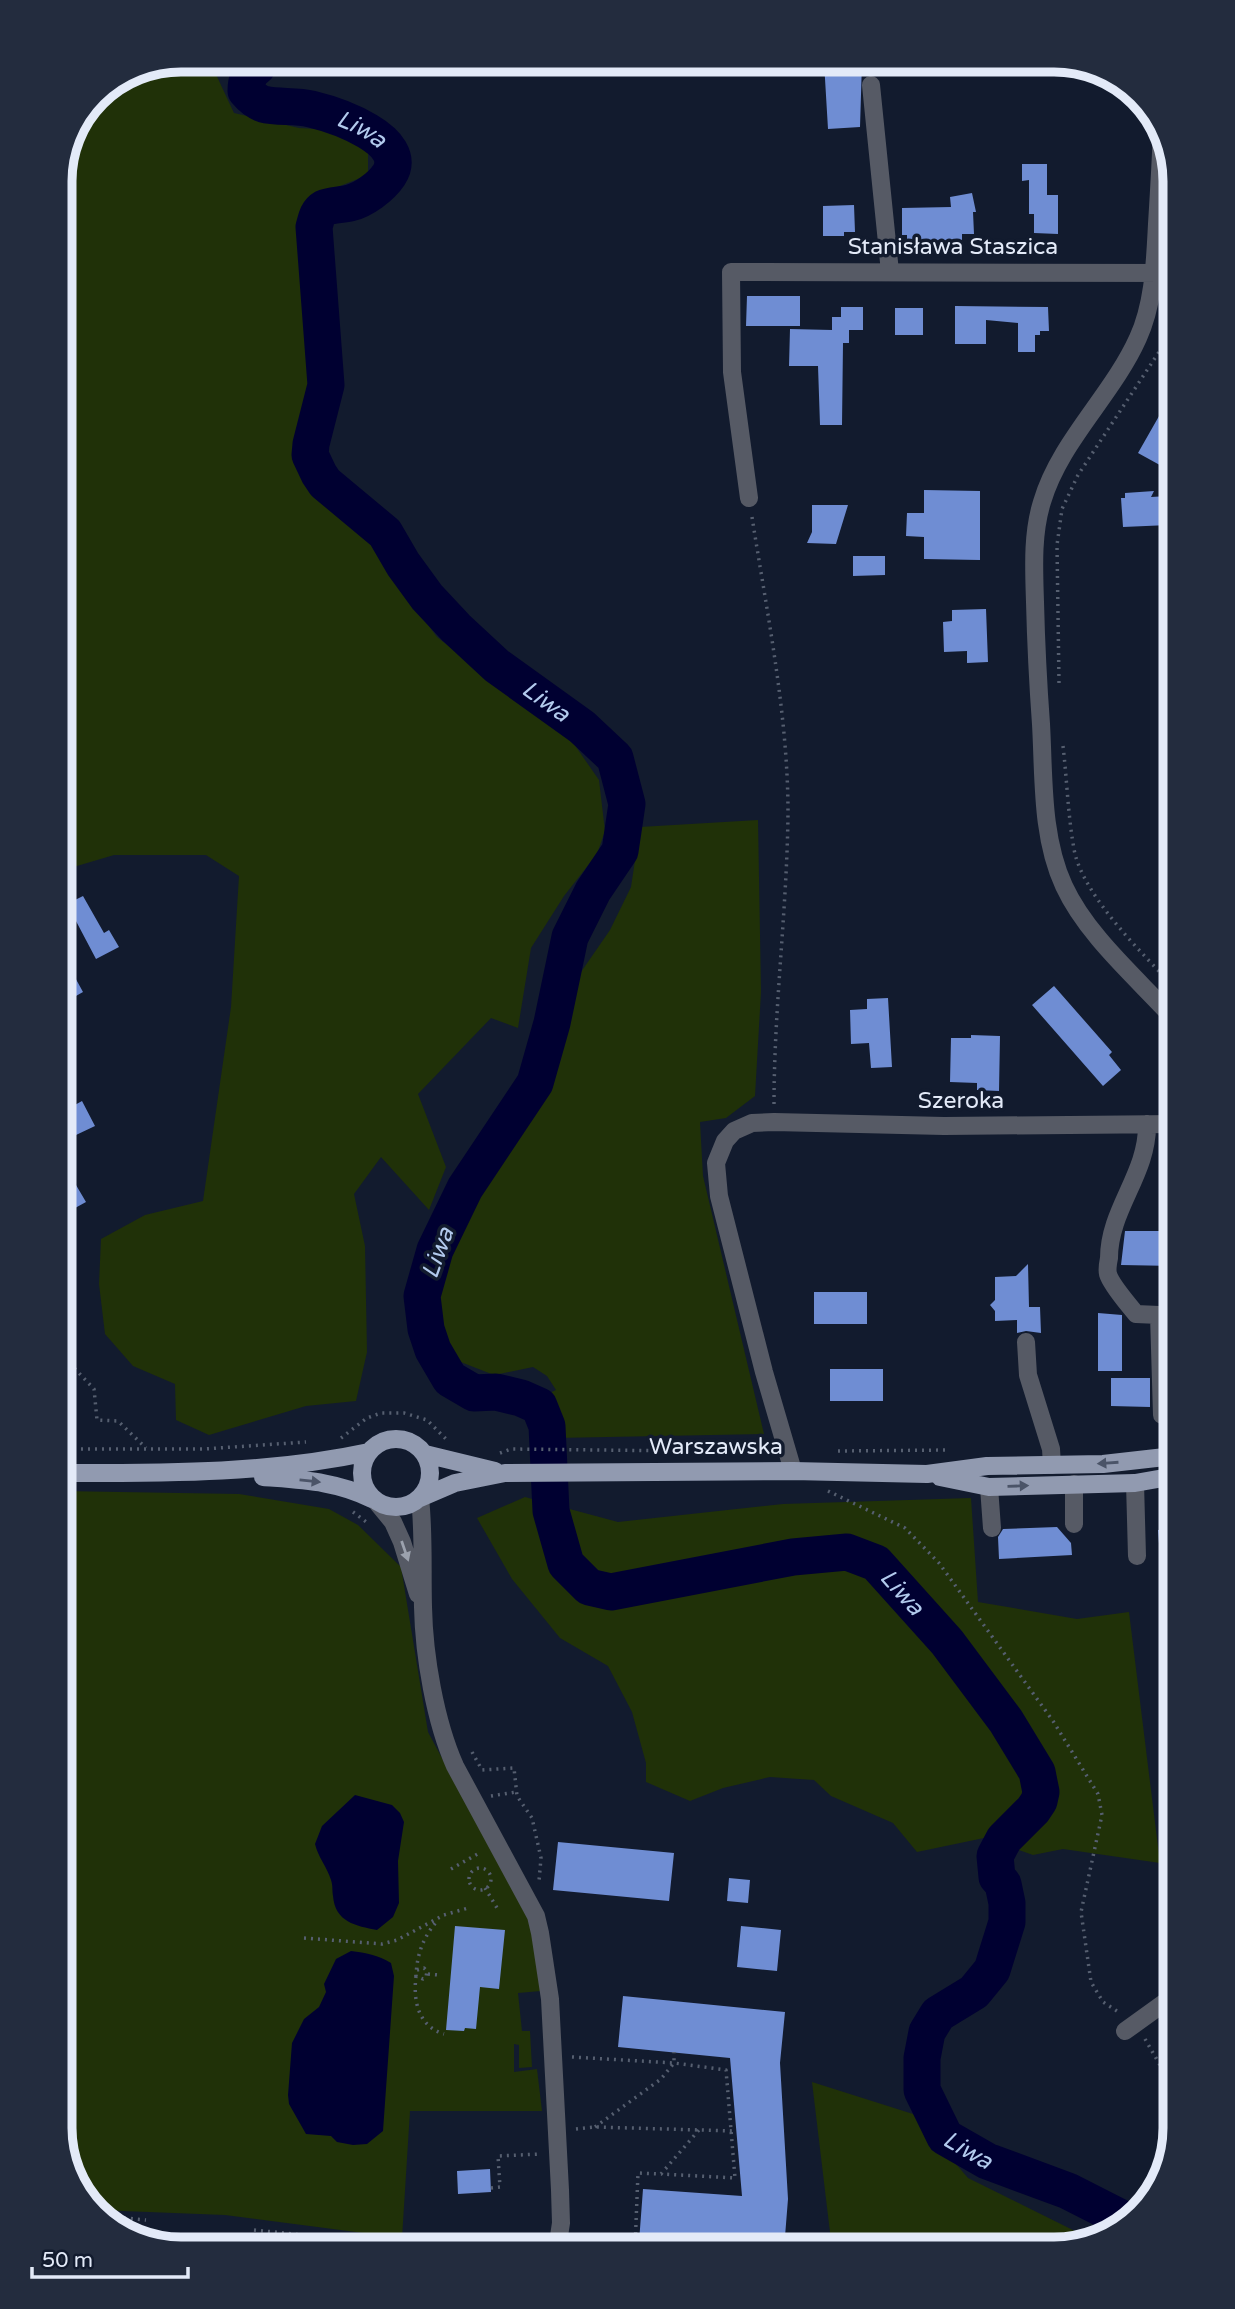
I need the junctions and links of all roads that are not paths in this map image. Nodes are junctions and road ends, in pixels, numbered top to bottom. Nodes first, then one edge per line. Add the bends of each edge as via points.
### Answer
1 (871, 85) dead end
2 (1160, 158) edge
3 (890, 272) junction
4 (1154, 272) junction
5 (1163, 272) edge
6 (749, 498) road end
7 (1163, 1007) edge
8 (1163, 1124) edge
9 (1147, 1125) junction
10 (1163, 1316) edge
11 (1026, 1342) dead end
12 (1163, 1395) edge
13 (1162, 1415) dead end
14 (369, 1452) junction
15 (425, 1454) junction
16 (1163, 1457) edge
17 (1052, 1465) junction
18 (793, 1471) junction
19 (72, 1473) edge
20 (218, 1473) junction
21 (505, 1473) junction
22 (927, 1474) junction
23 (1163, 1478) edge
24 (1135, 1483) junction
25 (1074, 1484) junction
26 (989, 1487) junction
27 (420, 1498) junction
28 (375, 1500) junction
29 (1074, 1524) dead end
30 (992, 1528) dead end
31 (1137, 1556) dead end
32 (423, 1607) junction
33 (1163, 2004) edge
34 (1129, 2028) road end
35 (559, 2237) edge

1 - 3 street
2 - 4 street
3 - 4 street, Stanisława Staszica
3 - 6 street, Stanisława Staszica via 731,272 732,372
4 - 5 street, Stanisława Staszica
4 - 7 street via 1139,336 1127,360 1056,467 1042,503 1034,554 1046,804 1057,867 1078,911
8 - 9 street, Szeroka
9 - 10 street via 1147,1142 1134,1182 1109,1239 1108,1275 1136,1314
9 - 18 street, Szeroka via 775,1122 752,1123 734,1131 716,1163 719,1196
11 - 17 street via 1028,1375
12 - 13 street
14 - 15 main road via 396,1439
14 - 20 main road via 320,1463
14 - 28 main road via 363,1483
15 - 21 main road
15 - 27 main road via 430,1477
16 -> 17 main road, Warszawska
17 - 22 main road, Warszawska via 987,1466
18 - 21 main road, Warszawska
18 - 22 main road, Warszawska
19 - 20 main road
20 -> 28 main road via 320,1482 350,1488
21 - 27 main road via 455,1483
22 - 26 main road, Warszawska
23 - 24 main road, Warszawska
24 - 25 main road, Warszawska
24 - 31 street
26 -> 25 main road, Warszawska
25 - 29 street
26 - 30 street
27 - 28 main road via 398,1508
27 - 32 street
28 -> 32 street via 402,1542
32 - 35 street via 445,1743 536,1916 540,1933 550,1998
33 - 34 street

